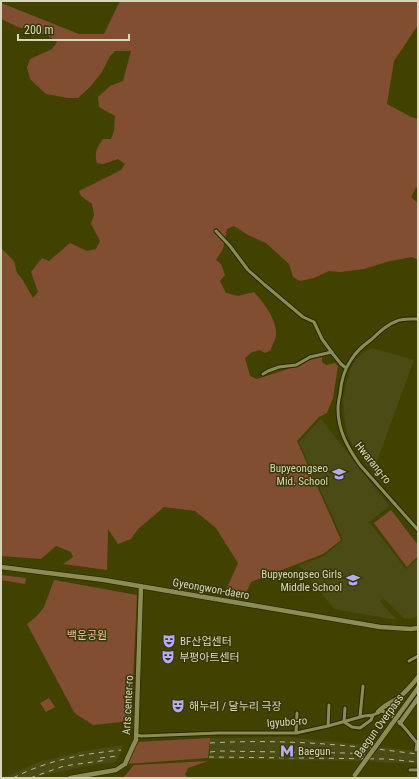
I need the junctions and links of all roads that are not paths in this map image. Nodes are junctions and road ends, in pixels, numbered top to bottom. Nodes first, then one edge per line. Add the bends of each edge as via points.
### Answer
1 (216, 231) dead end
2 (418, 319) edge
3 (332, 352) junction
4 (346, 368) junction
5 (263, 374) dead end
6 (418, 530) edge
7 (1, 567) edge
8 (141, 586) junction
9 (418, 630) edge
10 (418, 656) edge
11 (409, 661) dead end
12 (418, 677) edge
13 (363, 686) dead end
14 (418, 688) edge
15 (418, 698) edge
16 (329, 705) dead end
17 (345, 708) dead end
18 (378, 712) junction
19 (297, 713) dead end
20 (373, 715) junction
21 (360, 717) junction
22 (344, 722) junction
23 (400, 723) junction
24 (328, 726) junction
25 (296, 733) junction
26 (136, 735) junction
27 (416, 750) dead end
28 (410, 770) dead end
29 (418, 770) edge
30 (354, 776) edge
31 (70, 778) edge

1 - 3 street via 248,270 303,317 314,322
2 - 4 street, Hwarang-ro via 405,319 388,326 357,351
3 - 4 street
3 - 5 street
4 - 6 street, Hwarang-ro via 341,383 338,410 345,442 360,465
7 - 8 main road, Gyeongwon-daero
8 - 9 main road, Gyeongwon-daero via 380,627
8 - 26 main road, Arts center-ro
10 - 11 street
12 - 18 main road via 399,697
13 - 21 street
14 - 30 main road, Baegun Overpass, bridge
15 - 23 main road
16 - 24 street
17 - 22 street
18 - 20 street, Igyubo-ro
18 - 23 street via 386,712
19 - 25 street
20 - 21 street, Igyubo-ro
20 - 22 street via 371,720 360,728
21 - 22 street, Igyubo-ro
22 - 24 street, Igyubo-ro
23 - 27 street via 417,743
24 - 25 street, Igyubo-ro
25 - 26 street, Igyubo-ro
26 - 31 main road, Arts center-ro, bridge via 125,764 116,770
28 - 29 street

